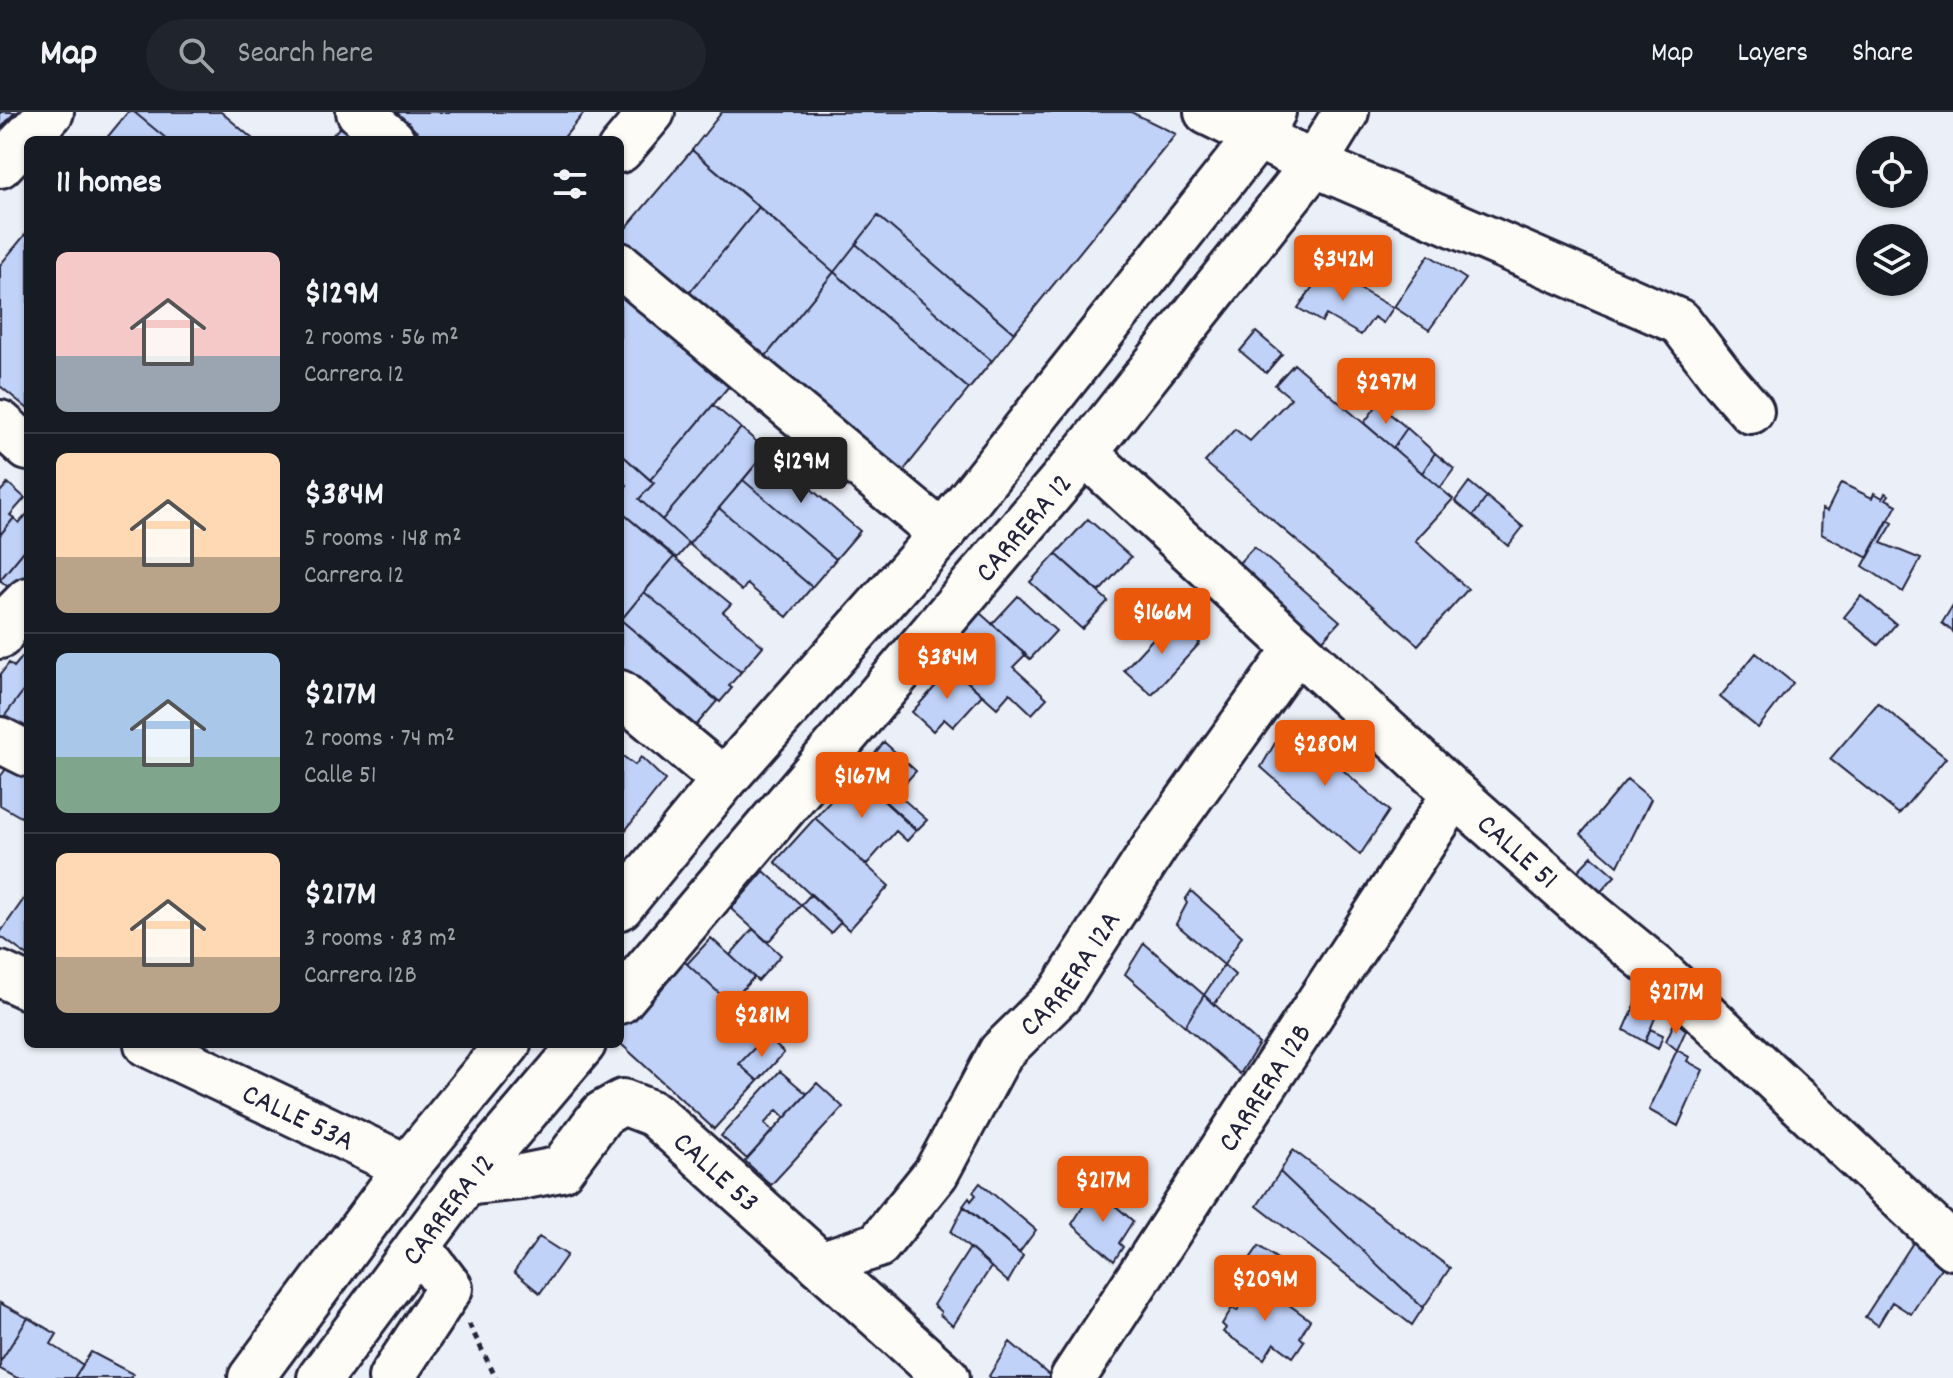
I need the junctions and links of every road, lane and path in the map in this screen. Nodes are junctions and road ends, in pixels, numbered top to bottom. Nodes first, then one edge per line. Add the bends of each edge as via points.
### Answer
1 (51, 112) edge
2 (359, 112) edge
3 (652, 112) edge
4 (1207, 112) edge
5 (1346, 112) edge
6 (1265, 124) edge
7 (28, 136) edge
8 (387, 136) edge
9 (24, 140) edge
10 (624, 145) edge
11 (1314, 164) junction
12 (0, 165) edge
13 (624, 268) edge
14 (1751, 411) dead end
15 (0, 423) edge
16 (24, 444) edge
17 (1085, 453) junction
18 (942, 534) junction
19 (24, 604) edge
20 (0, 636) edge
21 (1297, 648) junction
22 (624, 696) edge
23 (0, 740) edge
24 (24, 752) edge
25 (724, 780) junction
26 (1455, 794) junction
27 (624, 902) edge
28 (0, 974) edge
29 (24, 985) edge
30 (624, 996) edge
31 (155, 1048) edge
32 (505, 1048) edge
33 (580, 1048) edge
34 (407, 1167) junction
35 (465, 1183) junction
36 (418, 1246) junction
37 (1953, 1247) edge
38 (820, 1264) junction
39 (450, 1288) junction
40 (251, 1378) edge
41 (320, 1378) edge
42 (391, 1378) edge
43 (496, 1378) edge
44 (947, 1378) edge
45 (1073, 1378) edge

1 - 7 street
2 - 8 street
3 - 10 street
4 - 6 street
5 - 11 street, CARRERA 12
6 - 11 street
6 - 18 street, CARRERA 12
9 - 12 street
11 - 14 street via 1680,322
11 - 17 street, CARRERA 12
13 - 18 street
15 - 16 street
17 - 21 street, CALLE 51
17 - 30 street, CARRERA 12
18 - 25 street, CARRERA 12
19 - 20 street
21 - 26 street, CALLE 51
21 - 38 street, CARRERA 12A via 1156,845 1060,994 1001,1052 936,1173 878,1245
22 - 25 street
23 - 24 street
25 - 27 street, CARRERA 12
26 - 37 street, CALLE 51 via 1655,967
26 - 45 street, CARRERA 12B
28 - 29 street
31 - 34 street, CALLE 53A
32 - 34 street, CARRERA 12
33 - 35 street, CARRERA 12
34 - 40 street, CARRERA 12
35 - 36 street, CARRERA 12
35 - 38 street, CALLE 53 via 561,1169 602,1114 623,1102 654,1114
36 - 39 street
36 - 41 street, CARRERA 12
38 - 44 street, CALLE 53
39 - 42 street
39 - 43 path

